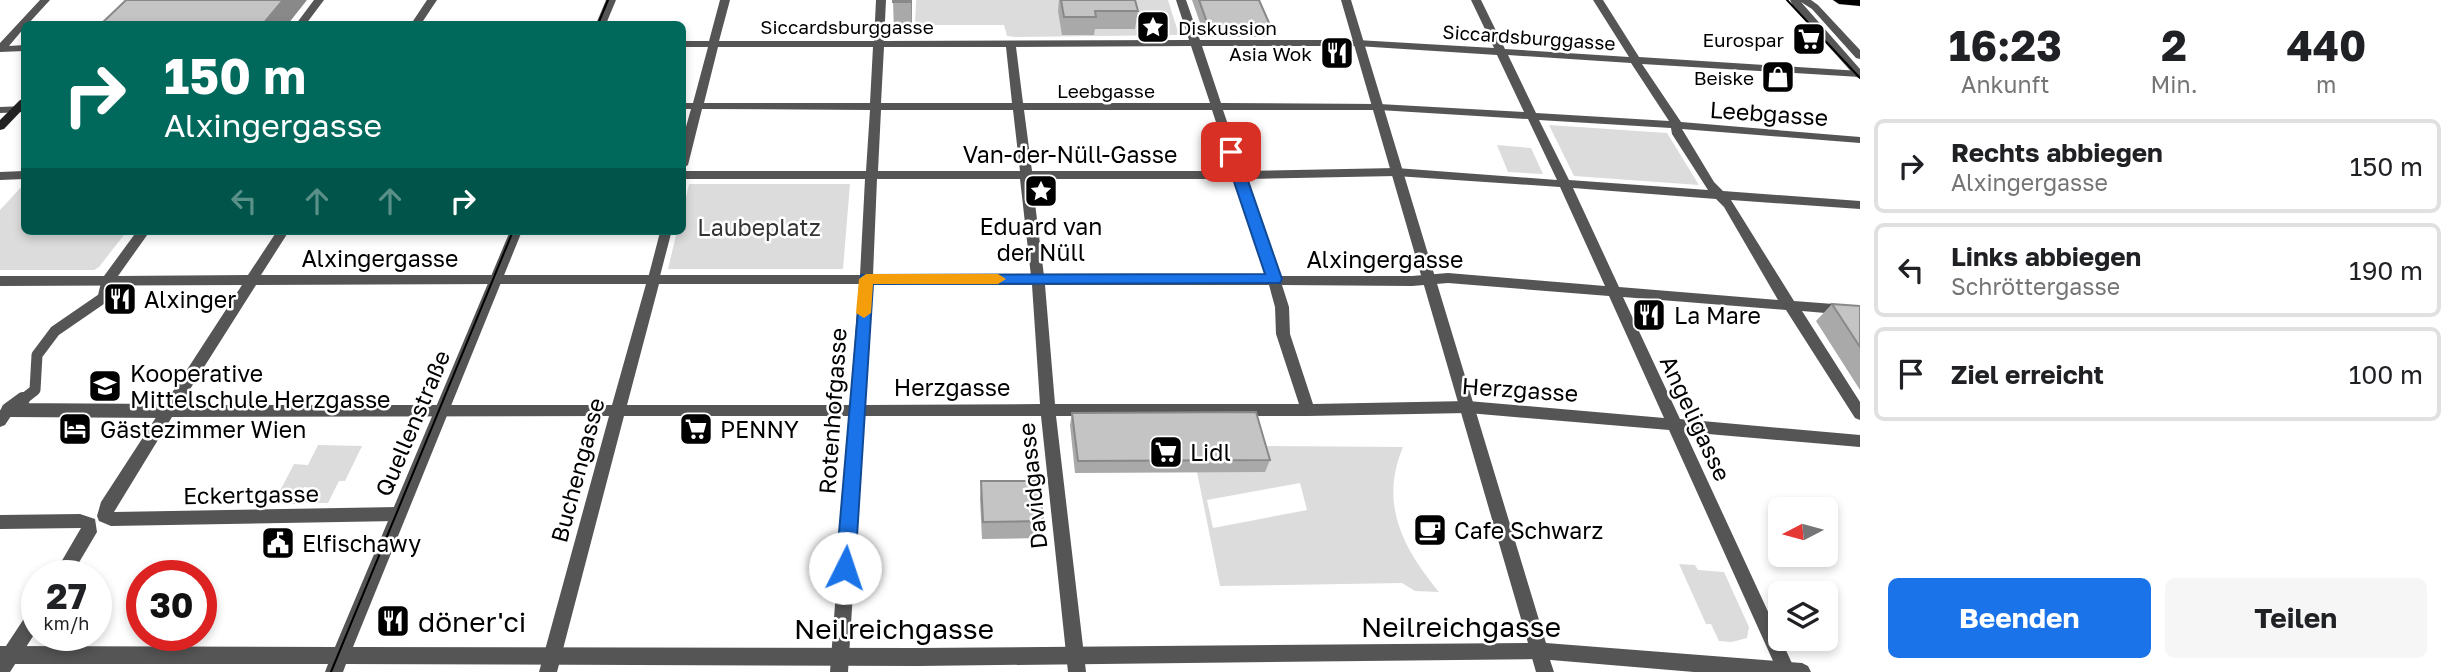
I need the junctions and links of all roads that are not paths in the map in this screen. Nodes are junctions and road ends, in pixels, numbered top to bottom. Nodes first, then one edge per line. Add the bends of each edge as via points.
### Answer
1 (45, 0) edge
2 (320, 0) edge
3 (432, 0) edge
4 (611, 0) edge
5 (725, 0) edge
6 (881, 0) edge
7 (1181, 0) edge
8 (1346, 0) edge
9 (1476, 0) edge
10 (1598, 0) edge
11 (1795, 0) edge
12 (1804, 0) edge
13 (1839, 0) edge
14 (1860, 2) edge
15 (26, 21) edge
16 (303, 21) edge
17 (418, 21) edge
18 (602, 21) edge
19 (21, 26) edge
20 (1196, 43) junction
21 (1357, 43) junction
22 (686, 44) edge
23 (714, 44) junction
24 (879, 44) junction
25 (1011, 45) junction
26 (21, 48) edge
27 (0, 49) edge
28 (1501, 53) junction
29 (1860, 56) edge
30 (1635, 61) junction
31 (1860, 74) edge
32 (686, 106) edge
33 (697, 106) junction
34 (876, 106) junction
35 (21, 107) edge
36 (1016, 107) junction
37 (1217, 107) junction
38 (1378, 107) junction
39 (21, 108) edge
40 (0, 110) edge
41 (1530, 117) junction
42 (1676, 126) junction
43 (0, 127) edge
44 (1860, 140) edge
45 (686, 149) edge
46 (1396, 172) junction
47 (686, 174) edge
48 (870, 174) junction
49 (21, 175) edge
50 (1026, 175) junction
51 (1238, 175) junction
52 (0, 176) edge
53 (1563, 184) junction
54 (1720, 195) junction
55 (1860, 205) edge
56 (141, 235) edge
57 (280, 235) edge
58 (514, 235) edge
59 (665, 235) edge
60 (496, 279) junction
61 (866, 279) junction
62 (1038, 279) junction
63 (1274, 279) junction
64 (252, 280) junction
65 (1427, 280) junction
66 (0, 281) edge
67 (107, 281) junction
68 (653, 281) junction
69 (1613, 292) junction
70 (1789, 305) junction
71 (1860, 311) edge
72 (1468, 407) junction
73 (619, 410) junction
74 (856, 410) junction
75 (1048, 410) junction
76 (1307, 410) junction
77 (168, 411) junction
78 (441, 412) junction
79 (3, 414) edge
80 (1860, 414) edge
81 (1674, 423) junction
82 (1860, 441) edge
83 (398, 514) junction
84 (97, 520) junction
85 (0, 522) edge
86 (71, 560) edge
87 (21, 636) edge
88 (1539, 651) junction
89 (3, 661) edge
90 (337, 664) edge
91 (550, 664) edge
92 (839, 664) edge
93 (1076, 664) edge
94 (1545, 672) edge
95 (1787, 672) edge
96 (1802, 672) edge

1 - 15 street
2 - 16 street
3 - 17 street
4 - 18 street
5 - 23 street
6 - 24 street
7 - 20 street
8 - 21 street
9 - 28 street
10 - 30 street
11 - 31 street
12 - 29 street
13 - 14 main road
19 - 27 street
20 - 21 street, Siccardsburggasse
20 - 25 street, Siccardsburggasse
20 - 37 street
21 - 28 street, Siccardsburggasse
21 - 38 street
22 - 23 street, Siccardsburggasse
23 - 24 street, Siccardsburggasse
23 - 33 street
24 - 25 street, Siccardsburggasse
24 - 34 street
25 - 36 street, Davidgasse
26 - 27 street
28 - 30 street, Siccardsburggasse
28 - 41 street
30 - 31 street, Siccardsburggasse
30 - 42 street
32 - 33 street, Leebgasse
33 - 34 street, Leebgasse
33 - 45 street
34 - 36 street, Leebgasse
34 - 48 street
35 - 40 street
36 - 37 street, Leebgasse
36 - 50 street, Davidgasse
37 - 38 street, Leebgasse
37 - 51 street
38 - 41 street, Leebgasse
38 - 46 street
39 - 43 main road
41 - 42 street, Leebgasse
41 - 53 street, Angeligasse
42 - 44 street, Leebgasse
42 - 54 street
46 - 51 street, Van-der-Nüll-Gasse
46 - 53 street, Van-der-Nüll-Gasse
46 - 65 street
47 - 48 street
48 - 50 street, Van-der-Nüll-Gasse
48 - 61 street
49 - 52 street
50 - 51 street, Van-der-Nüll-Gasse
50 - 62 street, Davidgasse
51 - 63 street
53 - 54 street, Van-der-Nüll-Gasse
53 - 69 street, Angeligasse
54 - 55 street
54 - 70 street
56 - 67 street
57 - 64 street
58 - 60 street, Quellenstraße
59 - 68 street
60 - 64 street, Alxingergasse
60 - 68 street, Alxingergasse
60 - 78 street, Quellenstraße
61 - 62 street, Alxingergasse
61 - 68 street
61 - 74 street, Rotenhofgasse
62 - 63 street, Alxingergasse
62 - 75 street, Davidgasse
63 - 65 street, Alxingergasse
63 - 76 street via 1283,334
64 - 67 street, Alxingergasse
64 - 77 street
65 - 69 street, Alxingergasse
65 - 72 street
66 - 67 street, Alxingergasse
67 - 79 street via 103,298 55,331 37,355 35,390
68 - 73 street, Buchengasse
69 - 70 street, Alxingergasse
69 - 81 street, Angeligasse
70 - 71 street, Alxingergasse
70 - 80 street
72 - 76 street, Herzgasse
72 - 81 street, Herzgasse
72 - 88 street
73 - 74 street, Herzgasse
73 - 78 street, Herzgasse
73 - 91 street, Buchengasse
74 - 75 street, Herzgasse
74 - 92 street, Rotenhofgasse
75 - 76 street, Herzgasse
75 - 93 street, Davidgasse
77 - 78 street, Herzgasse
77 - 79 street, Herzgasse
77 - 84 street
78 - 83 street, Quellenstraße
81 - 82 street, Herzgasse
81 - 95 street, Angeligasse
83 - 84 street, Eckertgasse
83 - 90 street, Quellenstraße
84 - 85 street, Eckertgasse
84 - 86 street
87 - 89 street
88 - 93 street, Neilreichgasse
88 - 94 street
88 - 95 street, Neilreichgasse
89 - 90 street, Neilreichgasse
90 - 91 street, Neilreichgasse
91 - 92 street, Neilreichgasse
92 - 93 street, Neilreichgasse
95 - 96 street, Neilreichgasse

